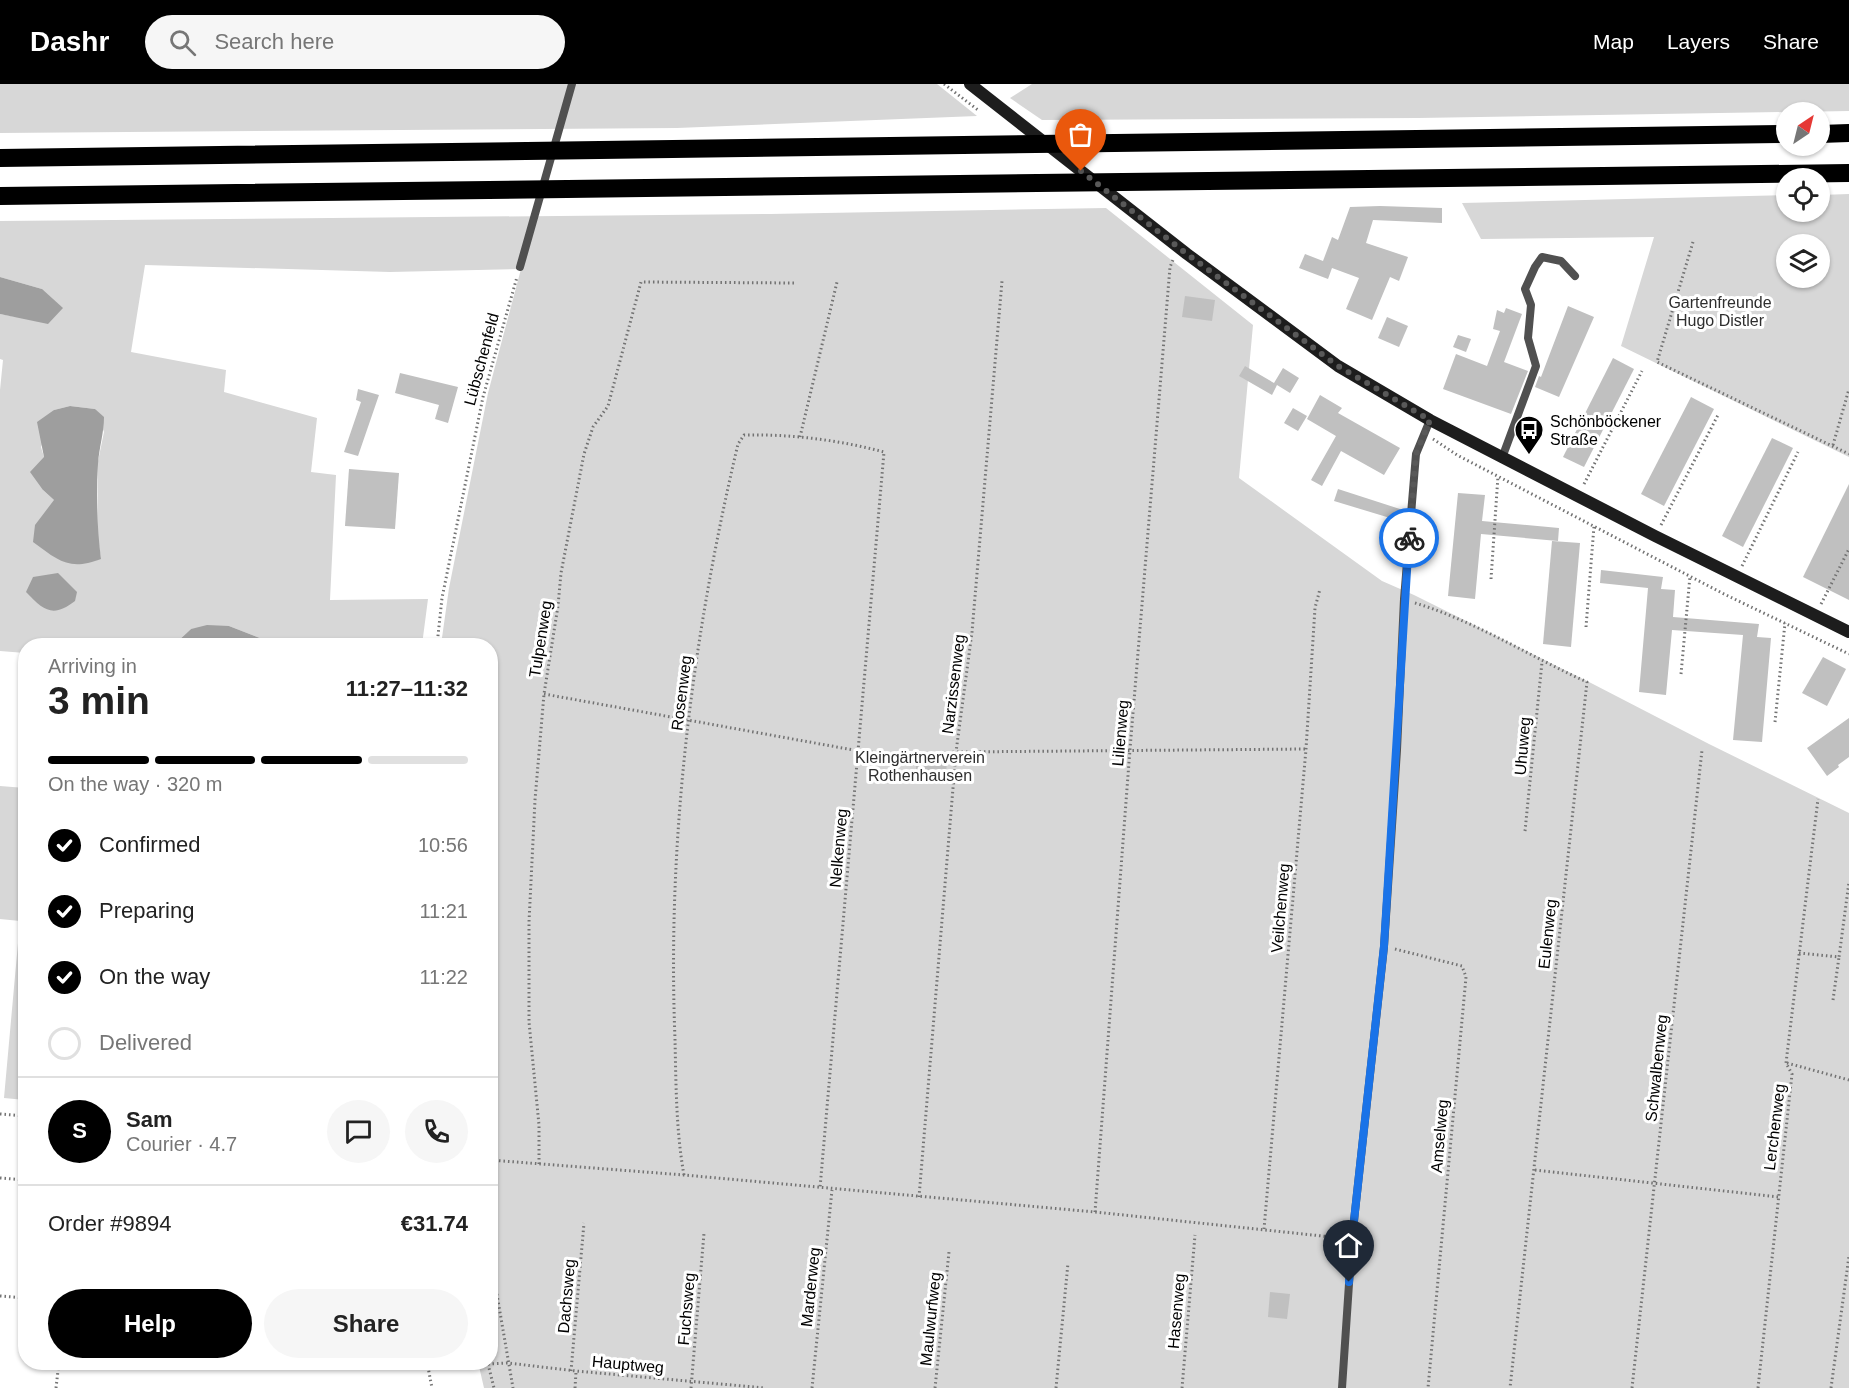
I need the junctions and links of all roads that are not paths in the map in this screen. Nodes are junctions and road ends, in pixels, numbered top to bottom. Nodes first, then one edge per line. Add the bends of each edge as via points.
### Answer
1 (572, 84) edge
2 (970, 84) edge
3 (1776, 134) edge
4 (1830, 134) edge
5 (1849, 134) edge
6 (0, 158) edge
7 (1849, 173) edge
8 (0, 196) edge
9 (520, 267) road end
10 (1575, 276) dead end
11 (1430, 420) junction
12 (1502, 458) junction
13 (1849, 632) edge
14 (1342, 1388) edge

1 - 9 lane
2 - 11 main road via 1338,366
3 - 6 highway
4 - 5 highway
7 - 8 highway
10 - 12 lane via 1561,261 1542,257 1532,274 1526,289 1531,305 1528,338 1536,366
11 - 12 main road
11 - 14 lane via 1416,454 1384,946 1352,1239
12 - 13 main road

